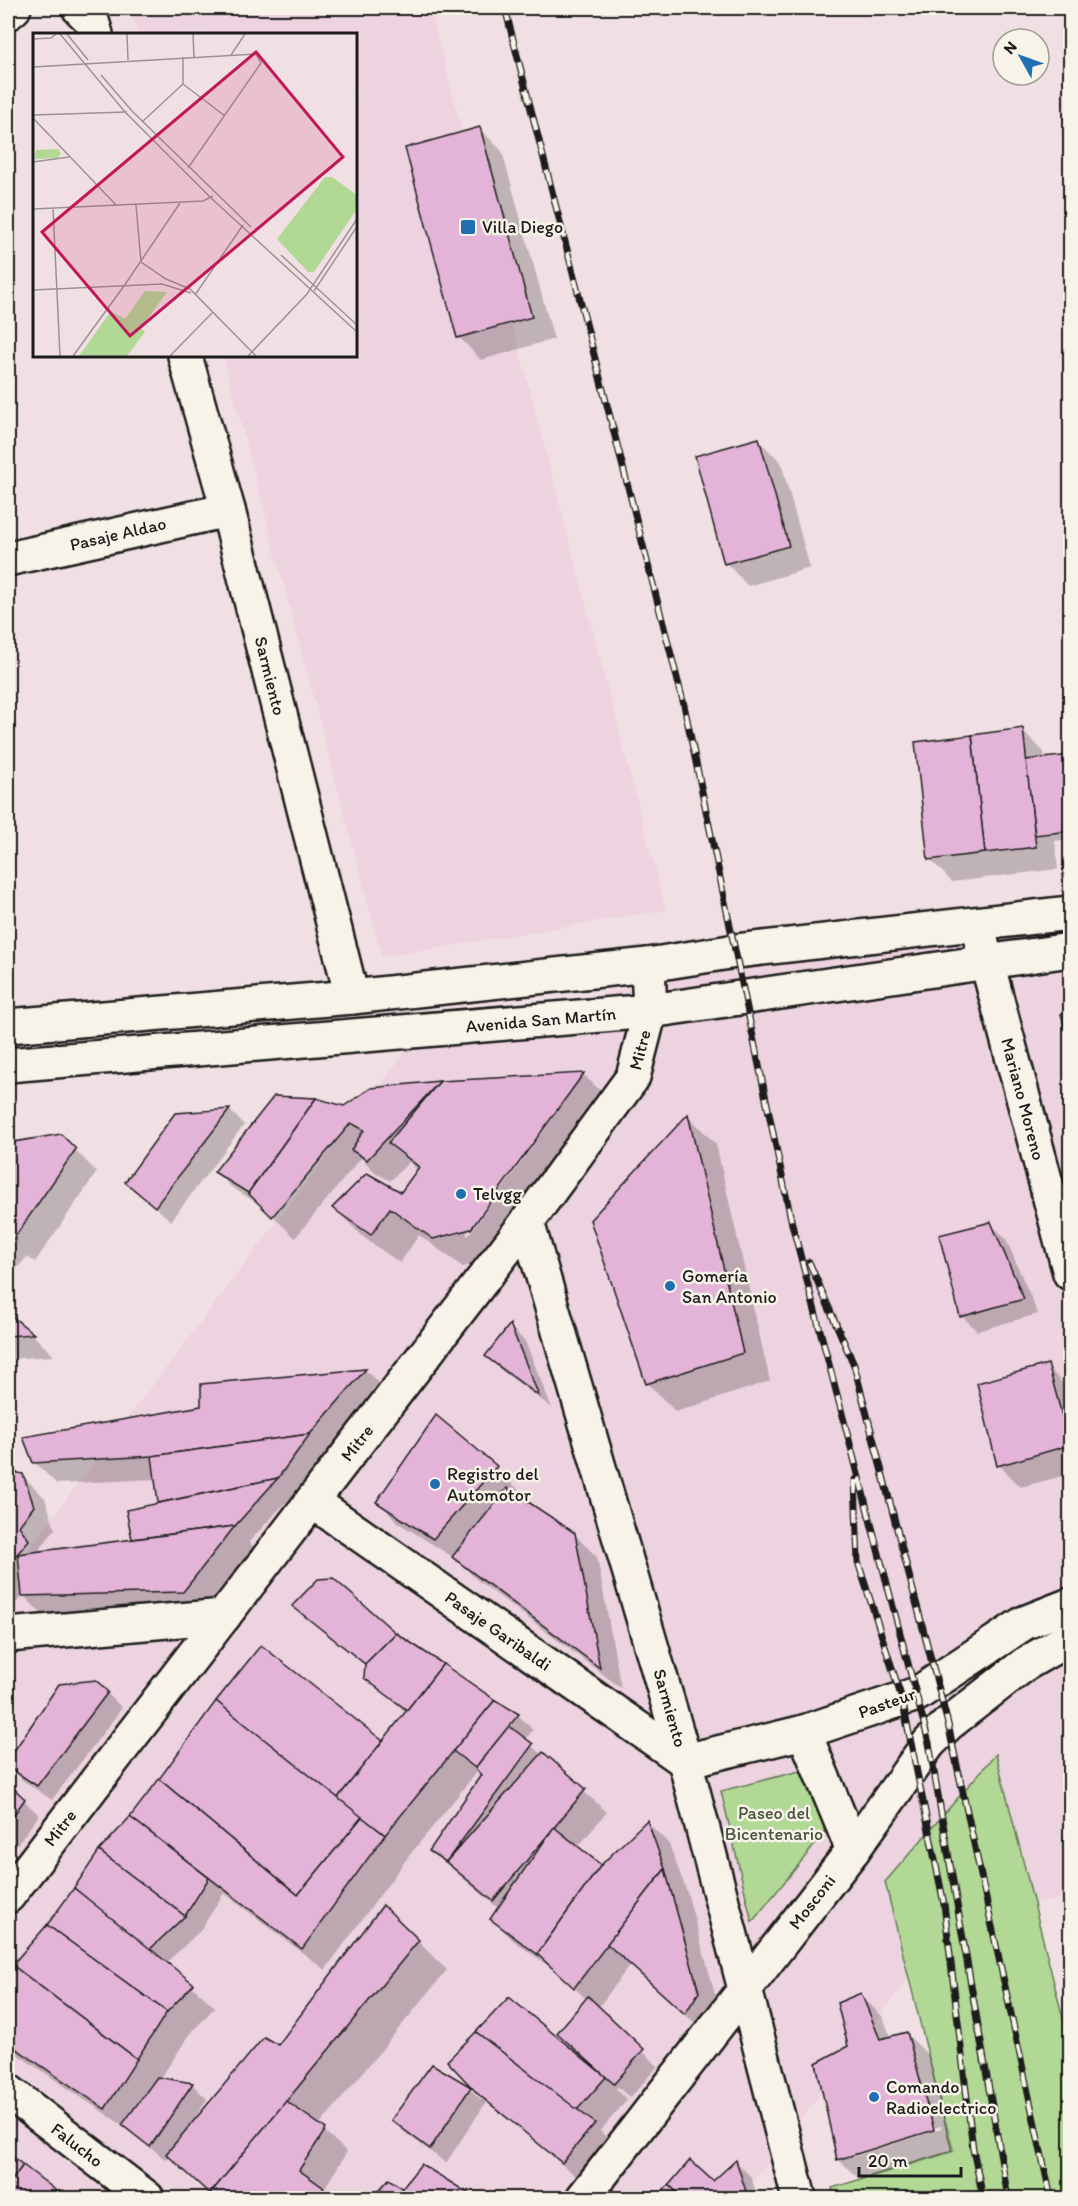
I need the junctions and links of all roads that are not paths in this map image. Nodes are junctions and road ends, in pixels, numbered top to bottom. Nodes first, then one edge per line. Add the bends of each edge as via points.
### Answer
1 (14, 8) edge
2 (79, 8) edge
3 (8, 13) edge
4 (96, 33) edge
5 (185, 357) edge
6 (228, 510) junction
7 (8, 559) edge
8 (1071, 913) edge
9 (977, 925) junction
10 (1071, 950) edge
11 (986, 961) junction
12 (648, 965) junction
13 (352, 997) junction
14 (650, 1011) junction
15 (8, 1026) edge
16 (8, 1065) edge
17 (527, 1222) junction
18 (1071, 1274) edge
19 (312, 1501) junction
20 (1071, 1605) edge
21 (224, 1616) junction
22 (8, 1635) edge
23 (1071, 1638) edge
24 (804, 1732) junction
25 (685, 1761) junction
26 (853, 1850) junction
27 (8, 1896) edge
28 (746, 1989) junction
29 (8, 2091) edge
30 (147, 2199) edge
31 (583, 2199) edge
32 (799, 2199) edge

1 - 3 street
2 - 4 street via 92,21
5 - 6 street, Sarmiento
6 - 7 street, Pasaje Aldao
6 - 13 street, Sarmiento
8 - 9 street
9 - 11 street, Mariano Moreno
9 - 12 street via 736,951
10 - 11 street, Avenida San Martín
11 - 14 street, Avenida San Martín
11 - 18 street, Mariano Moreno
12 - 13 street
12 - 14 street, Mitre
13 - 15 street
14 - 16 street, Avenida San Martín
14 - 17 street, Mitre via 633,1077
17 - 19 street, Mitre
17 - 25 street, Sarmiento
19 - 21 street, Mitre
19 - 25 street, Pasaje Garibaldi
20 - 24 street, Pasteur via 1024,1623 917,1694
21 - 22 street
21 - 27 street, Mitre
23 - 26 street, Mosconi via 1025,1664 948,1724 929,1743
24 - 25 street, Pasteur
24 - 26 street
25 - 28 street, Sarmiento
26 - 28 street, Mosconi
28 - 31 street, Mosconi
28 - 32 street, Sarmiento
29 - 30 street, Falucho

